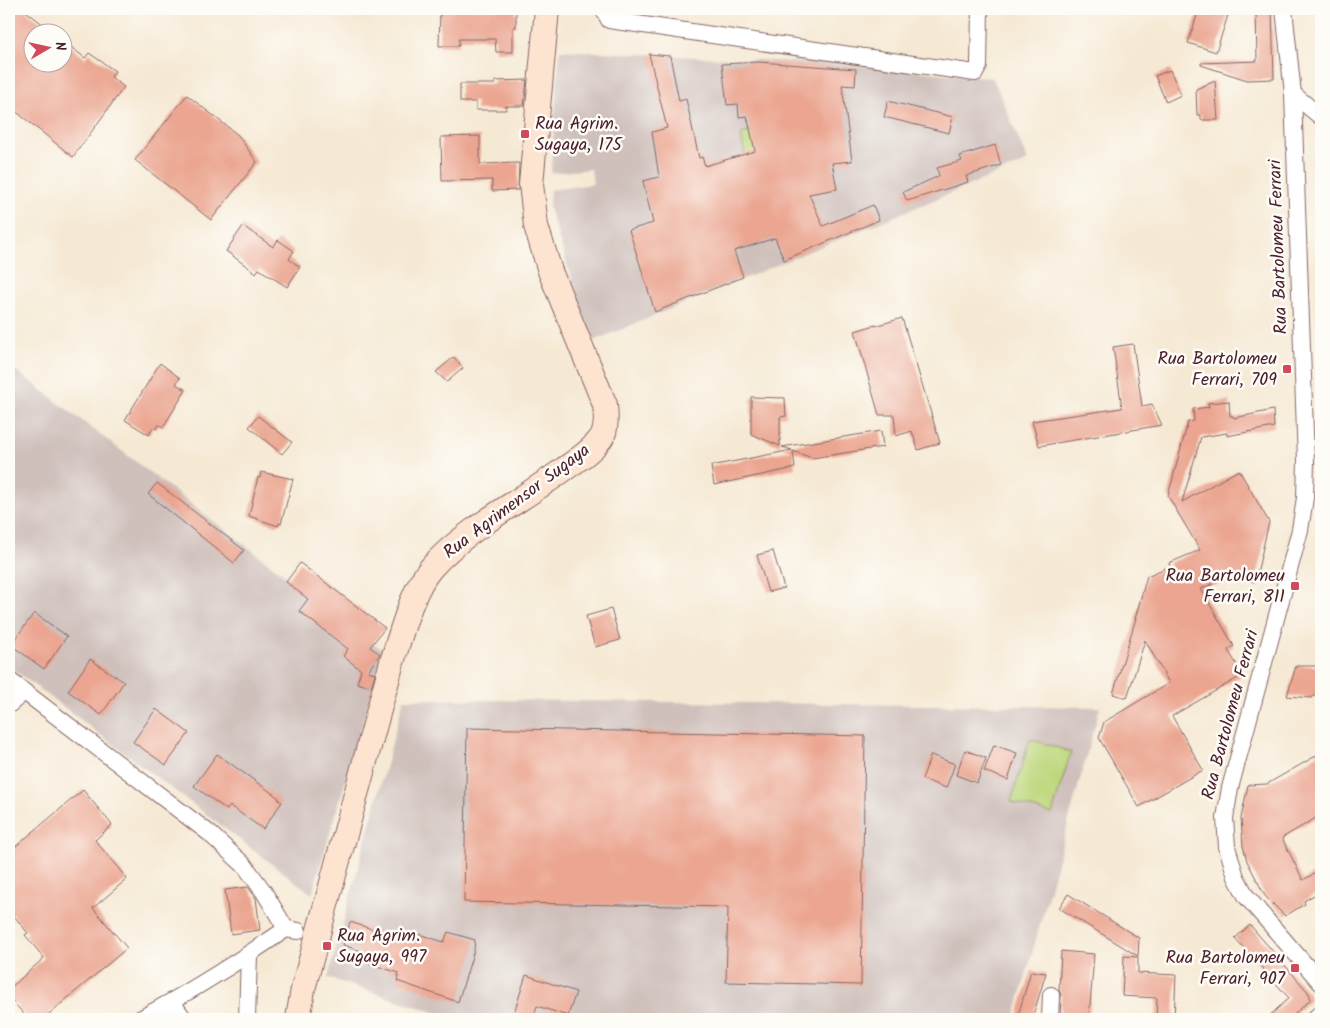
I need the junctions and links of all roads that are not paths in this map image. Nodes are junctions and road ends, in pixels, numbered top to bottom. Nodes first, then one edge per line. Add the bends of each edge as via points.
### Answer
1 (547, 9) edge
2 (603, 9) edge
3 (980, 9) edge
4 (1284, 9) edge
5 (1293, 94) junction
6 (1321, 117) edge
7 (9, 680) edge
8 (24, 692) junction
9 (9, 705) edge
10 (302, 933) junction
11 (249, 954) junction
12 (1321, 983) edge
13 (1051, 995) dead end
14 (172, 1002) junction
15 (1321, 1013) edge
16 (140, 1019) edge
17 (184, 1019) edge
18 (247, 1019) edge
19 (298, 1019) edge
20 (1050, 1019) edge
21 (1314, 1019) edge

1 - 10 main road, Rua Agrimensor Sugaya via 531,184 536,226 550,271 605,405 603,434 588,452 501,510 454,545 430,568 406,618
2 - 3 street via 609,20 975,73 979,66
4 - 5 street, Rua Bartolomeu Ferrari
5 - 6 street
5 - 12 street, Rua Bartolomeu Ferrari via 1305,498 1300,530 1230,788 1226,818 1227,848 1246,896
7 - 8 street
8 - 9 street
8 - 10 street via 209,834 244,866
10 - 11 street
10 - 19 main road, Rua Agrimensor Sugaya via 303,989
11 - 14 street
11 - 18 street
13 - 20 street
14 - 16 street
14 - 17 street
15 - 21 street

